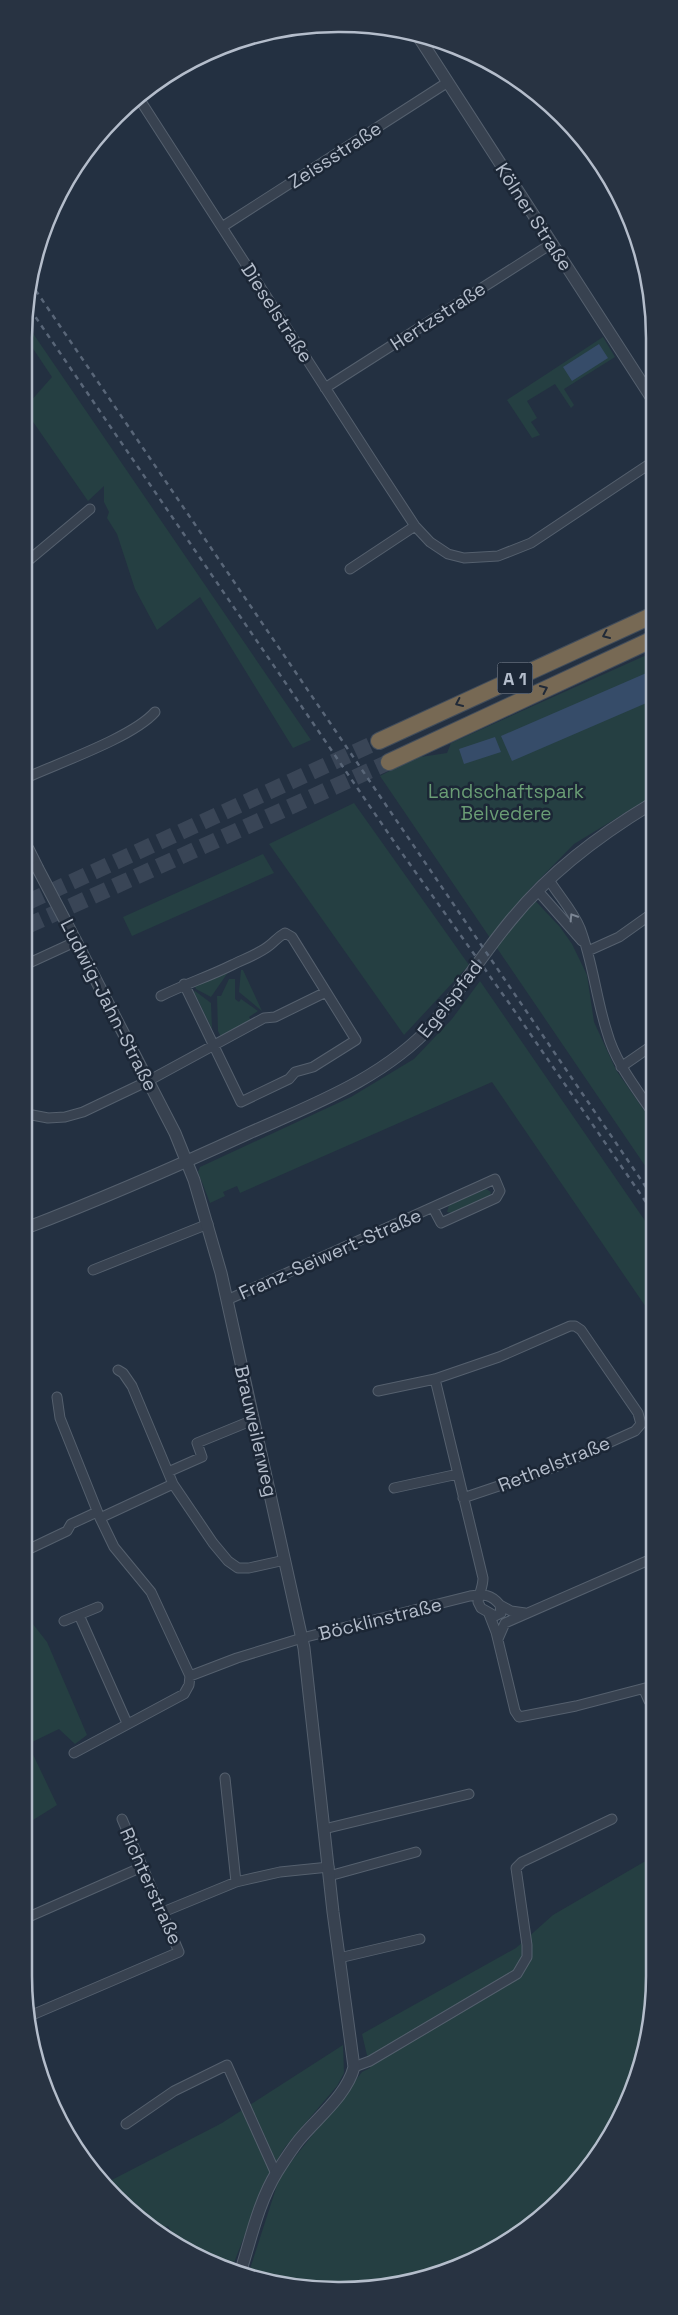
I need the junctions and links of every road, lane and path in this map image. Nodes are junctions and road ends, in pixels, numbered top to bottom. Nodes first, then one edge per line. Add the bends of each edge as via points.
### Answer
1 (424, 45) edge
2 (448, 82) junction
3 (143, 104) edge
4 (222, 228) junction
5 (551, 244) junction
6 (325, 388) junction
7 (646, 389) edge
8 (646, 466) edge
9 (90, 510) dead end
10 (415, 526) junction
11 (32, 558) edge
12 (350, 569) dead end
13 (646, 618) edge
14 (646, 642) edge
15 (155, 712) dead end
16 (379, 741) tunnel mouth
17 (388, 762) tunnel mouth
18 (32, 775) edge
19 (646, 807) edge
20 (32, 857) edge
21 (549, 880) junction
22 (538, 891) junction
23 (646, 918) edge
24 (77, 942) junction
25 (586, 947) junction
26 (32, 962) edge
27 (184, 984) junction
28 (326, 992) junction
29 (161, 996) dead end
30 (215, 1045) junction
31 (646, 1050) edge
32 (621, 1067) junction
33 (148, 1081) junction
34 (646, 1103) edge
35 (32, 1115) edge
36 (188, 1162) junction
37 (433, 1208) junction
38 (208, 1224) junction
39 (32, 1226) edge
40 (94, 1270) dead end
41 (227, 1300) junction
42 (118, 1370) dead end
43 (435, 1379) junction
44 (378, 1391) dead end
45 (57, 1397) dead end
46 (253, 1420) junction
47 (168, 1472) junction
48 (458, 1474) junction
49 (173, 1484) junction
50 (394, 1488) dead end
51 (463, 1498) junction
52 (99, 1515) junction
53 (32, 1548) edge
54 (285, 1560) junction
55 (646, 1561) edge
56 (483, 1578) junction
57 (480, 1595) junction
58 (493, 1598) junction
59 (458, 1599) junction
60 (500, 1605) junction
61 (98, 1607) dead end
62 (488, 1612) junction
63 (528, 1613) junction
64 (79, 1615) junction
65 (512, 1620) junction
66 (64, 1621) dead end
67 (302, 1638) junction
68 (498, 1640) junction
69 (190, 1676) junction
70 (646, 1688) edge
71 (127, 1723) junction
72 (74, 1753) dead end
73 (225, 1778) dead end
74 (469, 1794) dead end
75 (612, 1819) dead end
76 (122, 1820) dead end
77 (324, 1829) junction
78 (416, 1852) dead end
79 (142, 1866) junction
80 (329, 1872) junction
81 (236, 1882) junction
82 (163, 1912) junction
83 (32, 1915) edge
84 (420, 1939) dead end
85 (340, 1958) junction
86 (35, 2014) edge
87 (354, 2067) junction
88 (126, 2124) dead end
89 (276, 2174) junction
90 (242, 2267) edge

1 - 2 street, Kölner Straße
2 - 4 street, Zeissstraße
2 - 5 street, Kölner Straße
3 - 4 street, Dieselstraße
4 - 6 street, Dieselstraße
5 - 6 street, Hertzstraße
5 - 7 street, Kölner Straße
6 - 10 street, Dieselstraße
8 - 10 street, Dieselstraße via 531,543 498,556 477,559 448,554
9 - 11 street
10 - 12 street
13 -> 16 highway, A 1
17 -> 14 highway, A 1
15 - 18 street via 130,731
19 - 21 street, Egelspfad via 606,831
20 - 24 street, Ludwig-Jahn-Straße, bridge
21 - 22 street, Egelspfad
25 -> 21 street via 580,927
22 - 25 street
22 - 36 street, Egelspfad via 507,925 433,1024 409,1048 353,1084
23 - 25 street via 619,936
24 - 26 street
24 - 33 street, Ludwig-Jahn-Straße
25 - 32 street via 606,1032
27 - 28 street via 202,980 271,945 284,933 292,937
27 - 29 street
27 - 30 street
28 - 30 street via 275,1018 264,1018
28 - 30 street via 356,1040 313,1067 295,1072 289,1079 241,1102
30 - 33 street
31 - 32 street
32 - 34 street
33 - 35 street via 90,1109 65,1117
33 - 36 street, Ludwig-Jahn-Straße
36 - 38 street, Brauweilerweg
36 - 39 street, Egelspfad
37 - 37 street, Franz-Seiwert-Straße via 495,1179 500,1191 496,1198 441,1223
37 - 41 street, Franz-Seiwert-Straße
38 - 40 street
38 - 41 street, Brauweilerweg
41 - 46 street, Brauweilerweg
42 - 47 street via 132,1386
43 - 44 street
43 - 48 street
43 - 51 street, Rethelstraße via 575,1326 581,1330 638,1413 641,1424 635,1431 555,1467
45 - 52 street via 60,1418
46 - 47 street via 197,1443 202,1457
46 - 54 street, Brauweilerweg
47 - 49 street
48 - 50 street
48 - 51 street
49 - 52 street
49 - 54 street via 213,1543 238,1568
51 - 56 street
52 - 53 street via 71,1524 67,1531
52 - 69 street via 114,1546 151,1592
54 - 67 street, Brauweilerweg
55 - 63 street
56 - 57 street
56 - 58 street
57 - 58 street, Böcklinstraße
57 - 59 street, Böcklinstraße
57 - 62 street via 478,1602
58 - 60 street
59 - 62 street, Böcklinstraße via 467,1600
59 - 67 street, Böcklinstraße
60 - 62 street via 501,1613
60 - 63 street
61 - 64 street
62 - 65 street, Böcklinstraße
62 - 68 street
63 - 65 street
64 - 66 street
64 - 71 street
65 - 68 street via 502,1626
67 - 69 street
67 - 77 street, Brauweilerweg
68 - 70 street via 519,1717
69 - 71 street via 184,1694
71 - 72 street
73 - 81 street
74 - 77 street
75 - 87 street via 522,1862 516,1868 527,1957 516,1974 370,2061
76 - 79 street, Richterstraße
77 - 80 street, Brauweilerweg
78 - 80 street
79 - 82 street, Richterstraße
79 - 83 street
80 - 81 street via 280,1872
80 - 85 street, Brauweilerweg
81 - 82 street
82 - 86 street, Richterstraße via 179,1952
84 - 85 street
85 - 87 street, Brauweilerweg
87 - 89 street via 342,2091 298,2142
88 - 89 street via 174,2091 227,2065
89 - 90 street

